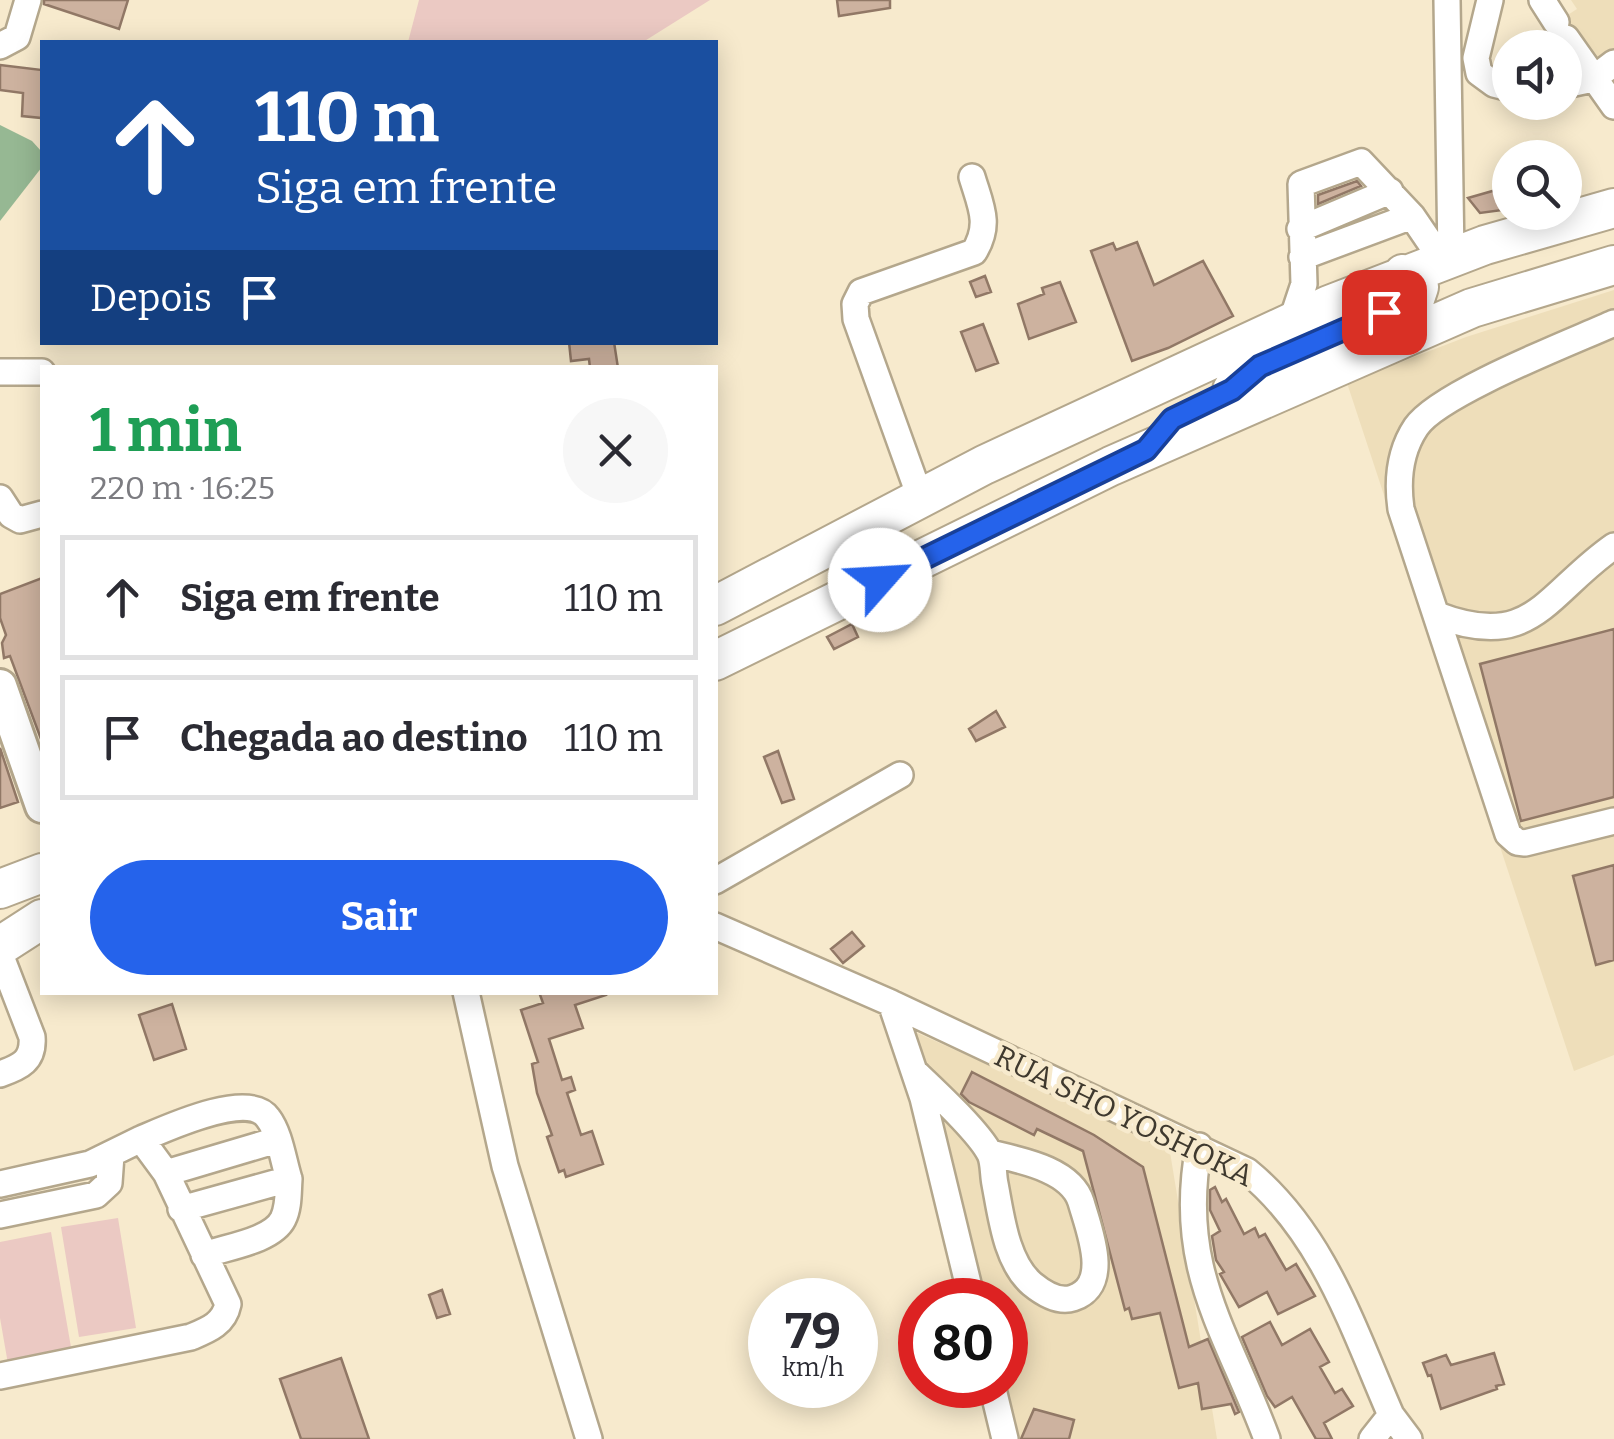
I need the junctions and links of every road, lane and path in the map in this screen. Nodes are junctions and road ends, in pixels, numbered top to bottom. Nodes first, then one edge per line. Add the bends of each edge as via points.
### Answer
1 (28, 0) edge
2 (1447, 0) edge
3 (1490, 0) edge
4 (1542, 0) edge
5 (0, 46) edge
6 (1614, 63) edge
7 (1592, 79) junction
8 (1582, 81) edge
9 (1492, 83) edge
10 (1614, 106) edge
11 (972, 177) dead end
12 (1390, 191) junction
13 (1614, 208) edge
14 (1412, 216) junction
15 (1614, 228) edge
16 (1300, 229) junction
17 (1302, 257) junction
18 (1447, 258) junction
19 (1613, 271) edge
20 (1402, 274) junction
21 (1529, 286) junction
22 (1290, 322) junction
23 (1614, 323) edge
24 (40, 372) edge
25 (3, 376) edge
26 (1232, 390) junction
27 (1146, 450) junction
28 (920, 497) junction
29 (0, 498) edge
30 (40, 515) edge
31 (1614, 546) edge
32 (718, 604) edge
33 (1437, 615) junction
34 (718, 660) edge
35 (0, 686) edge
36 (900, 775) dead end
37 (40, 800) edge
38 (1614, 821) edge
39 (40, 875) edge
40 (718, 879) edge
41 (0, 890) edge
42 (40, 920) edge
43 (718, 927) edge
44 (40, 932) edge
45 (0, 946) edge
46 (0, 954) edge
47 (467, 995) edge
48 (891, 1003) junction
49 (0, 1074) edge
50 (917, 1074) junction
51 (140, 1139) junction
52 (277, 1140) junction
53 (1198, 1146) junction
54 (990, 1154) junction
55 (111, 1156) junction
56 (166, 1173) junction
57 (288, 1179) junction
58 (0, 1184) edge
59 (182, 1209) junction
60 (0, 1215) edge
61 (204, 1254) junction
62 (967, 1278) edge
63 (0, 1376) edge
64 (997, 1408) edge
65 (1391, 1414) junction
66 (589, 1439) edge
67 (1004, 1439) edge
68 (1266, 1439) edge
69 (1372, 1439) edge
70 (1409, 1439) edge

1 - 5 street via 17,37
2 - 18 street
3 - 9 street via 1476,58 1479,73
4 - 7 street
6 - 7 street
7 - 8 street
7 - 10 street
11 - 28 street via 984,220 974,252 862,292 855,304
12 - 14 street
12 - 16 street
12 - 16 street via 1361,162 1302,184
13 - 18 highway
14 - 17 street
14 - 18 street
15 - 21 highway via 1509,257 1512,278
16 - 17 street
17 - 22 street via 1304,284
18 - 20 highway
18 - 21 highway via 1496,282
18 - 26 highway via 1436,301
19 - 21 highway
20 - 22 highway
20 - 26 highway via 1418,287 1415,299 1260,366
21 - 27 highway
22 - 28 highway
23 - 33 street via 1495,376 1430,412 1416,427 1398,487
24 - 25 street
26 - 27 highway via 1172,419
27 - 34 highway
28 - 32 highway
29 - 30 street via 20,520
31 - 33 street via 1530,618 1511,626 1477,628
33 - 38 street via 1511,838 1524,843
35 - 37 main road
36 - 40 street
39 - 41 highway
42 - 45 highway
43 - 48 street, RUA SHO YOSHOKA
44 - 45 highway
46 - 49 street via 33,1047 22,1066
47 - 66 street via 505,1166
48 - 50 street
48 - 53 street, RUA SHO YOSHOKA
50 - 54 street
50 - 62 street
51 - 52 street via 242,1106 266,1115
51 - 55 street
51 - 56 street
52 - 56 street
52 - 57 street
53 - 65 street, RUA SHO YOSHOKA via 1270,1190 1310,1240
53 - 68 street via 1193,1194 1200,1273
54 - 54 street via 1009,1247 1028,1280 1067,1300 1084,1294 1095,1277 1078,1194 1056,1175
55 - 58 street
55 - 60 street via 109,1183 96,1195
56 - 59 street
57 - 59 street
57 - 61 street via 282,1224
59 - 61 street
61 - 63 street via 228,1304 218,1324 191,1337
64 - 67 street
65 - 69 street
65 - 70 street, RUA SHO YOSHOKA

